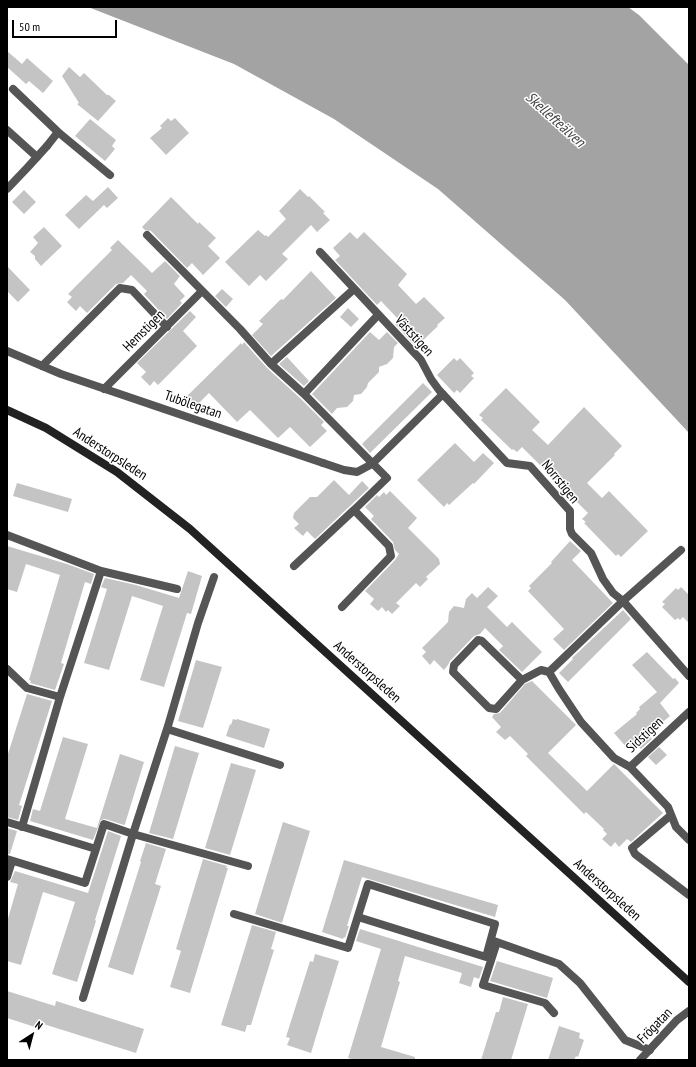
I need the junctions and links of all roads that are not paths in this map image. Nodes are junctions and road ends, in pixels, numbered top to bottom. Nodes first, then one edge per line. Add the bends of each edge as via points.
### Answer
1 (13, 89) dead end
2 (7, 130) edge
3 (58, 132) junction
4 (37, 158) junction
5 (110, 176) dead end
6 (7, 189) edge
7 (147, 235) dead end
8 (320, 252) dead end
9 (354, 288) junction
10 (202, 291) junction
11 (378, 315) junction
12 (167, 327) junction
13 (7, 350) edge
14 (271, 364) junction
15 (42, 366) junction
16 (104, 389) junction
17 (304, 394) junction
18 (443, 394) junction
19 (452, 402) joint
20 (7, 410) edge
21 (372, 464) junction
22 (354, 510) junction
23 (7, 535) edge
24 (681, 550) dead end
25 (294, 566) dead end
26 (101, 571) junction
27 (214, 577) dead end
28 (177, 589) dead end
29 (623, 601) junction
30 (342, 607) dead end
31 (7, 669) edge
32 (549, 672) junction
33 (689, 676) edge
34 (522, 680) junction
35 (60, 697) junction
36 (689, 712) edge
37 (167, 729) junction
38 (280, 765) dead end
39 (630, 767) junction
40 (671, 815) junction
41 (7, 822) edge
42 (22, 827) junction
43 (133, 834) junction
44 (689, 840) edge
45 (96, 849) junction
46 (9, 860) edge
47 (248, 866) dead end
48 (7, 877) edge
49 (689, 895) edge
50 (234, 914) dead end
51 (358, 917) junction
52 (494, 941) junction
53 (689, 982) edge
54 (83, 998) dead end
55 (689, 1010) edge
56 (554, 1013) dead end
57 (650, 1050) junction
58 (640, 1060) edge

1 - 3 street
2 - 4 street
3 - 4 street
3 - 5 street
4 - 6 street
7 - 10 street
8 - 9 street, Väststigen
9 - 11 street, Väststigen
9 - 14 street
10 - 12 street, Hemstigen
10 - 14 street
11 - 17 street
11 - 18 street, Väststigen via 421,360
12 - 15 street via 132,290 120,288
12 - 16 street, Hemstigen
13 - 15 street, Tubölegatan
14 - 17 street
15 - 16 street, Tubölegatan
16 - 21 street, Tubölegatan via 344,470 357,472
17 - 21 street
18 - 19 street, Väststigen
18 - 21 street
19 - 29 street, Norrstigen via 507,463 530,466 565,505 570,511 572,534 590,553 613,593
20 - 53 main road, Anderstorpsleden via 46,428 117,472 190,529
21 - 22 street via 387,478
22 - 25 street
22 - 30 street via 389,546 390,556
23 - 26 street
24 - 29 street
26 - 28 street
26 - 35 street
27 - 37 street
29 - 32 street
29 - 33 street, Norrstigen
31 - 35 street via 27,688
32 - 34 street via 541,670
32 - 39 street via 581,722 614,758
34 - 34 street via 496,709 489,708 453,672 454,665 478,640
35 - 42 street
36 - 39 street, Sidstigen
37 - 38 street
37 - 43 street
39 - 40 street, Sidstigen via 668,807
40 - 44 street, Sidstigen via 676,827
40 - 49 street via 632,848 635,854
41 - 42 street
42 - 45 street
43 - 45 street via 104,824
43 - 47 street
43 - 54 street
45 - 46 street via 85,884
46 - 48 street
50 - 51 street via 348,948
51 - 52 street via 486,957
51 - 52 street via 368,884 495,924
52 - 56 street via 483,985 545,1003
52 - 57 street via 559,964 580,983 625,1040
55 - 57 street, Frögatan
57 - 58 street, Frögatan

